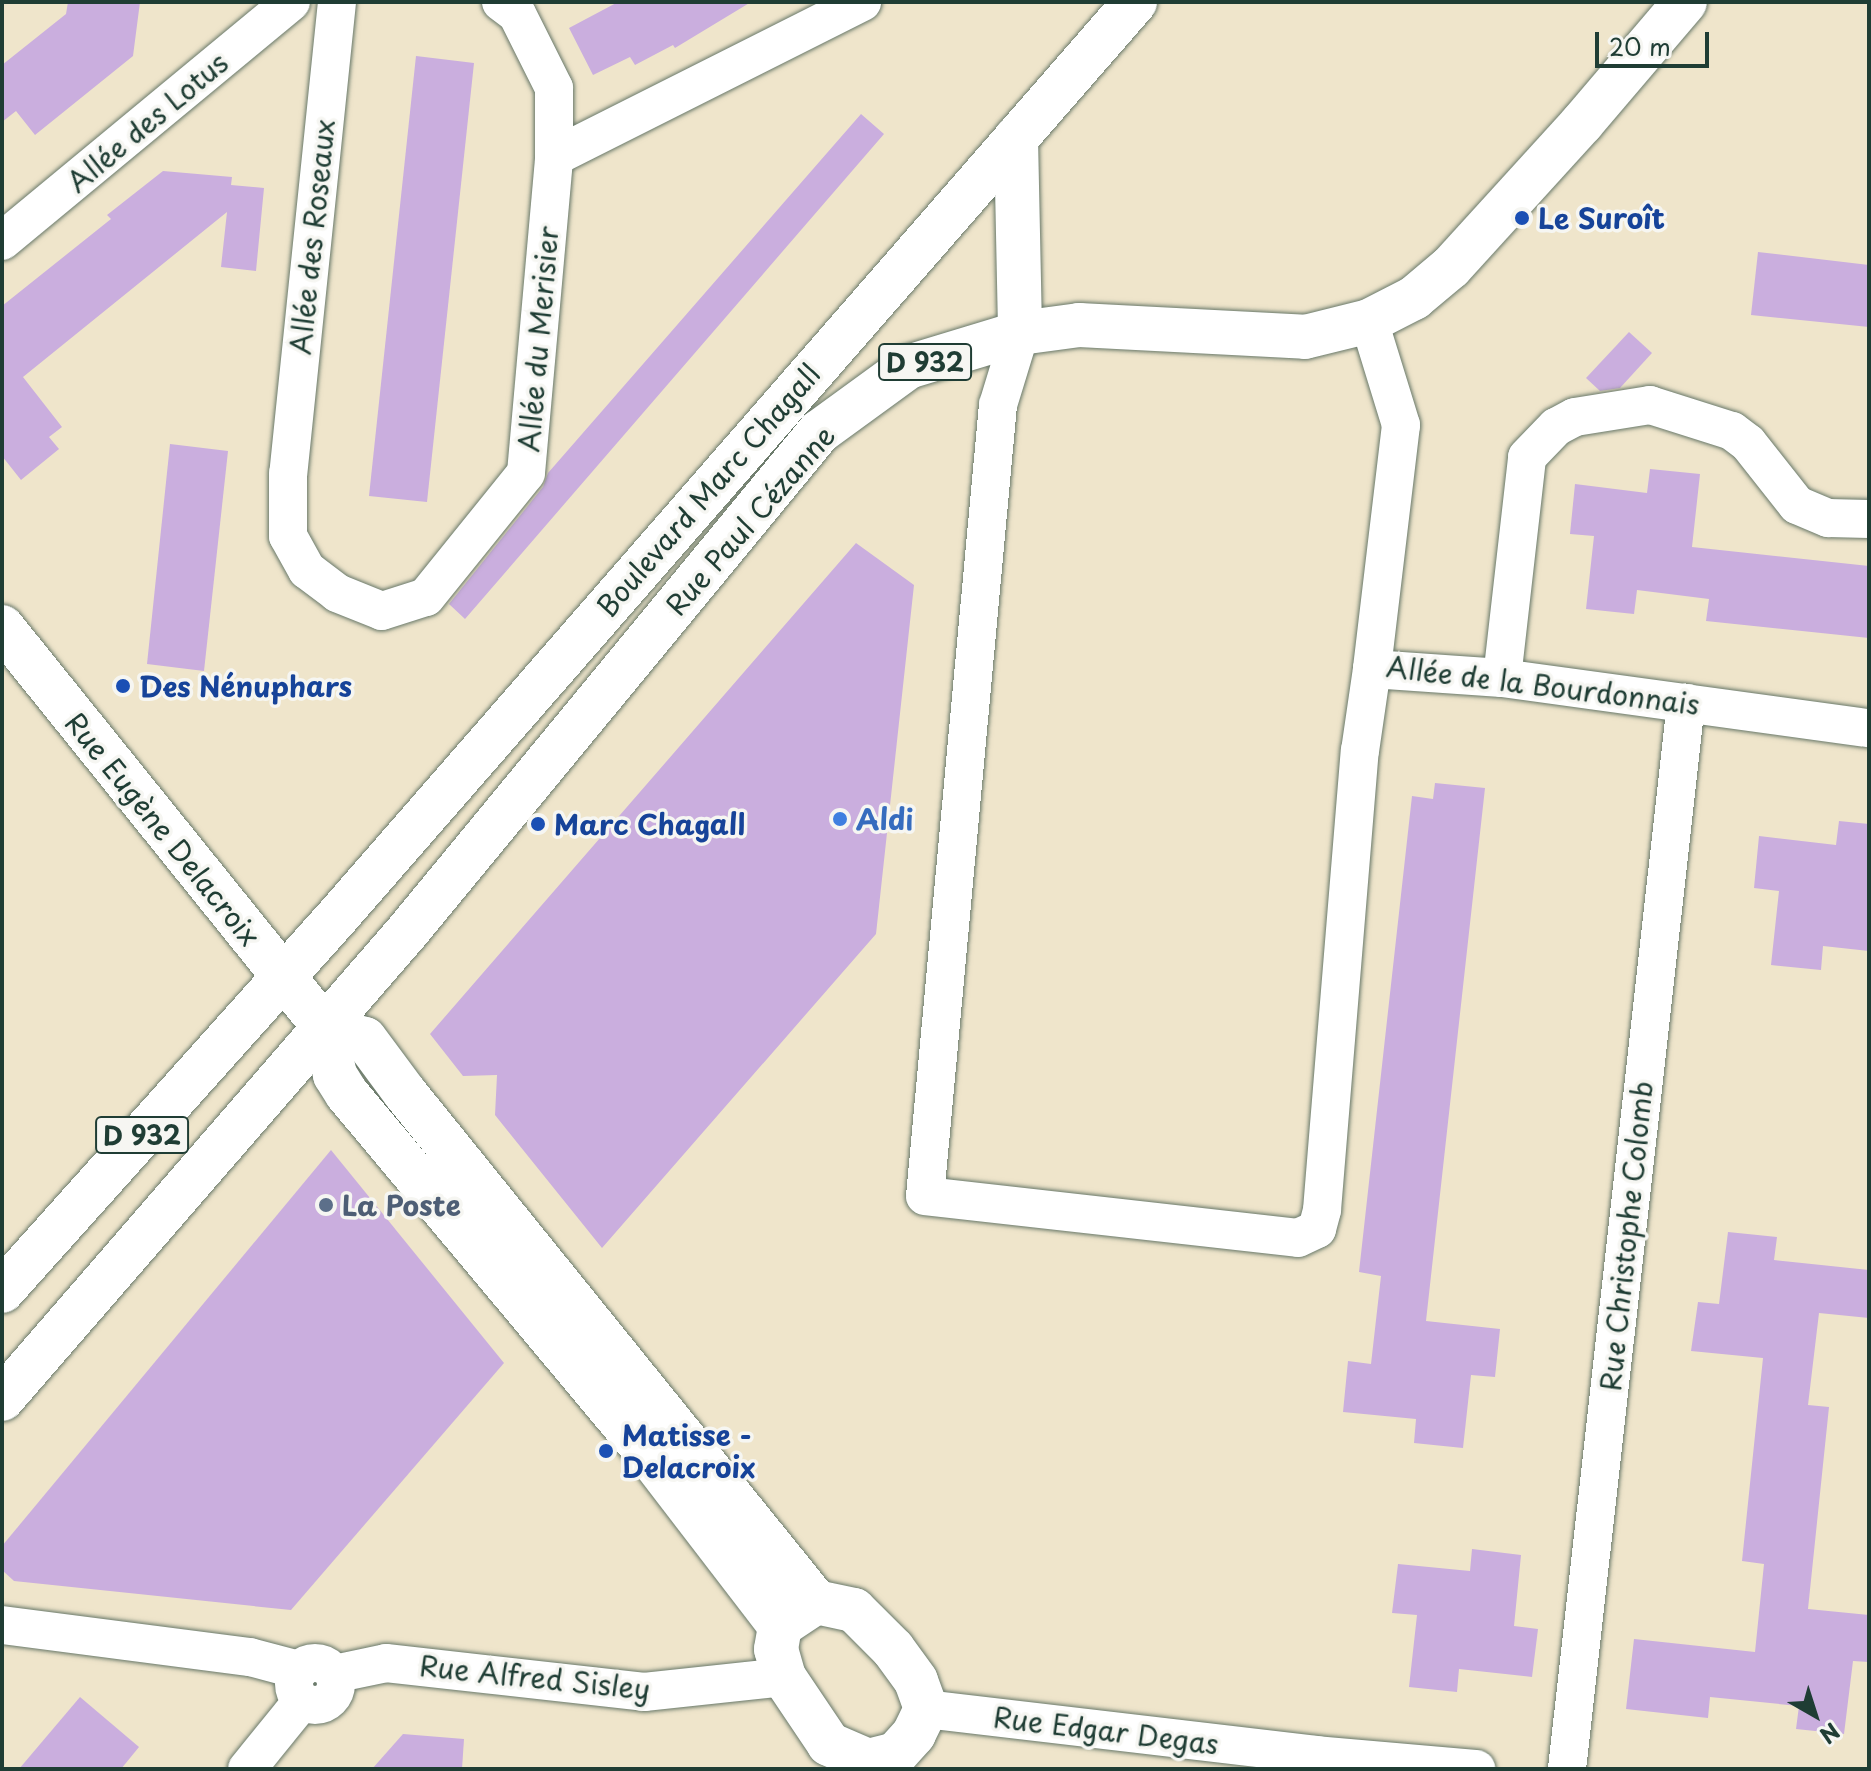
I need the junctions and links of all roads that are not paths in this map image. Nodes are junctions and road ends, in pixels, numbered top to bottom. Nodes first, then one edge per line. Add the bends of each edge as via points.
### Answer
1 (291, 2) edge
2 (337, 2) edge
3 (501, 2) edge
4 (862, 2) edge
5 (1135, 2) edge
6 (1685, 2) edge
7 (1016, 138) junction
8 (554, 157) junction
9 (2, 241) edge
10 (1369, 321) junction
11 (1020, 333) junction
12 (288, 473) joint
13 (1869, 519) edge
14 (2, 627) edge
15 (1372, 669) junction
16 (1502, 678) junction
17 (1686, 703) junction
18 (1869, 728) edge
19 (283, 978) junction
20 (325, 1028) junction
21 (2, 1291) edge
22 (2, 1399) edge
23 (816, 1602) junction
24 (2, 1625) edge
25 (780, 1626) junction
26 (784, 1677) junction
27 (312, 1682) junction
28 (926, 1709) junction
29 (827, 1756) edge
30 (1338, 1762) edge
31 (247, 1769) edge
32 (1476, 1769) edge
33 (1567, 1769) edge

1 - 9 street, Allée des Lotus
2 - 12 street, Allée des Roseaux
3 - 8 street, Allée du Merisier via 517,14 554,88
4 - 8 street
5 - 7 main road, Boulevard Marc Chagall / D 932
6 - 10 main road, Rue Paul Cézanne / D 932 via 1451,267 1414,298
7 - 11 main road
7 - 19 main road, Boulevard Marc Chagall / D 932
8 - 12 street, Allée du Merisier via 526,473 426,597 382,611 337,593 307,570 288,536
10 - 11 main road, Rue Paul Cézanne / D 932 via 1305,337 1079,325
10 - 15 street, Allée de la Bourdonnais via 1401,425
11 - 15 street via 998,405 925,1196 1298,1238 1317,1229
11 - 20 main road, Rue Paul Cézanne / D 932 via 908,367 819,432
13 - 16 street via 1828,518 1797,505 1748,443 1732,431 1650,405 1575,417 1556,427 1527,457
14 - 19 main road, Rue Eugène Delacroix
15 - 16 street, Allée de la Bourdonnais
16 - 17 street, Allée de la Bourdonnais
17 - 18 street, Allée de la Bourdonnais
17 - 33 street, Rue Christophe Colomb
19 - 20 main road, Rue Eugène Delacroix
19 - 21 main road, D 932
20 - 22 main road, D 932
20 - 23 main road via 365,1039
20 - 25 main road, Rue Eugène Delacroix via 335,1075 347,1094 646,1452
23 - 25 main road
23 - 28 main road via 854,1610 916,1681
24 - 27 street via 250,1657
25 - 26 main road via 776,1649
26 - 27 street, Rue Alfred Sisley via 644,1692 386,1663
26 - 29 main road
27 - 31 street
28 - 29 main road via 896,1754 868,1761
28 - 30 street, Rue Edgar Degas
30 - 32 street, Rue Edgar Degas

